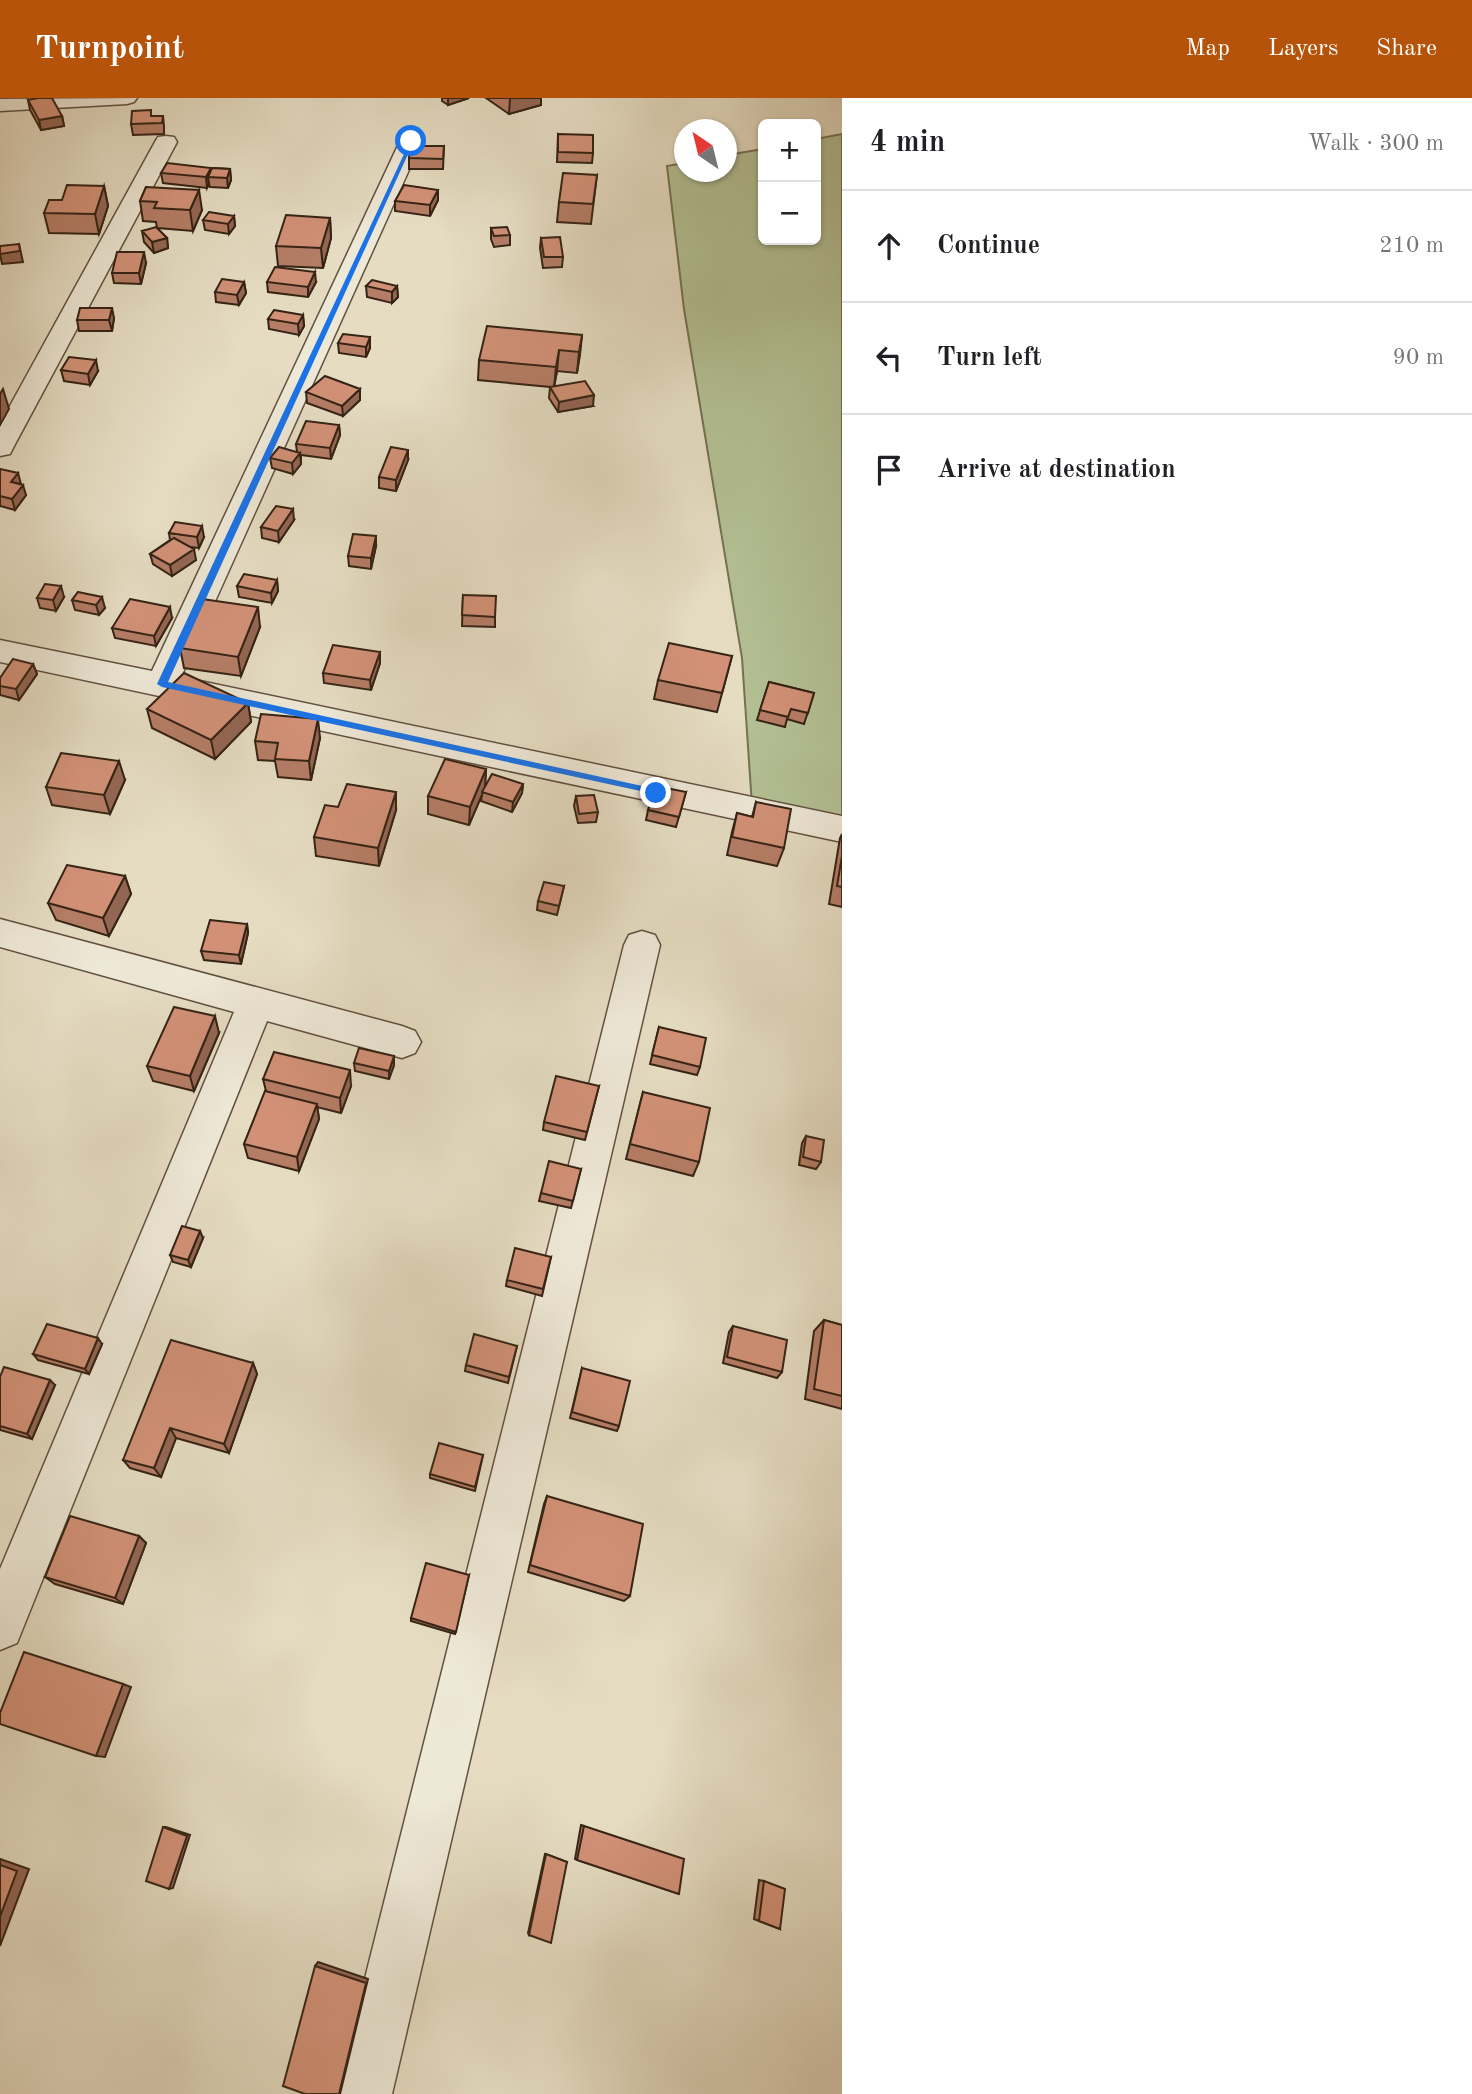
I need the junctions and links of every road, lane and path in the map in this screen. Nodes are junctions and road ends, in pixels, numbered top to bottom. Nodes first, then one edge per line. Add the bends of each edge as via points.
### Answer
1 (127, 98) edge
2 (0, 106) edge
3 (411, 141) dead end
4 (166, 142) dead end
5 (0, 448) edge
6 (0, 651) edge
7 (162, 684) junction
8 (842, 828) edge
9 (0, 933) edge
10 (642, 945) dead end
11 (256, 1003) junction
12 (402, 1042) dead end
13 (0, 1626) edge
14 (365, 2094) edge

1 - 2 street
3 - 7 street
4 - 5 street
6 - 7 street
7 - 8 street via 656,793
9 - 11 street
10 - 14 street
11 - 12 street
11 - 13 street

